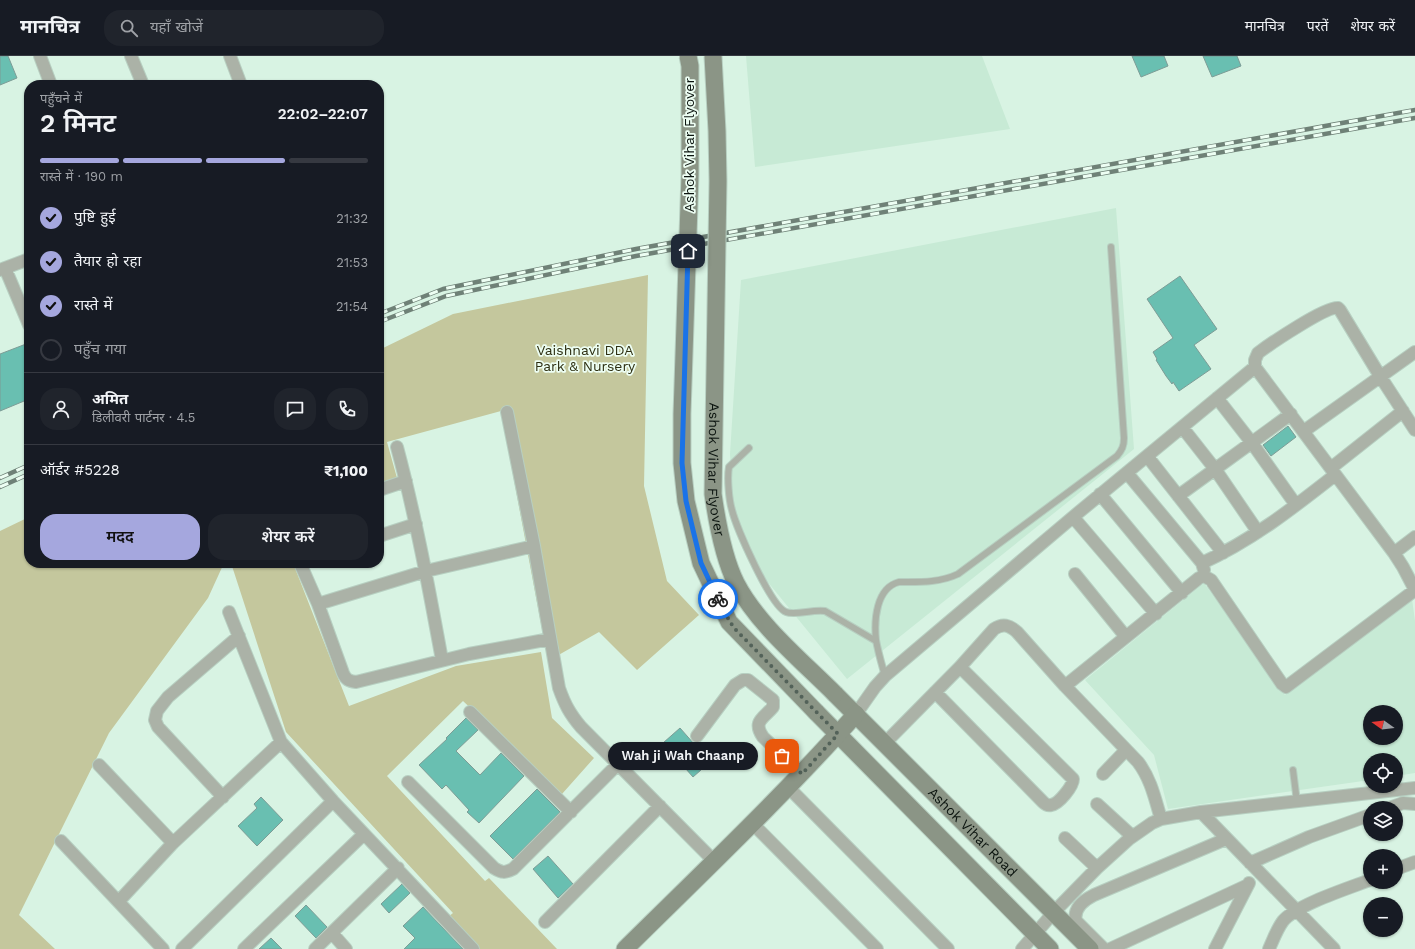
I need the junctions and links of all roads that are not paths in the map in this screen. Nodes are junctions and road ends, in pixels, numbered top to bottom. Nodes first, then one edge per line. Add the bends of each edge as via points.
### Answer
1 (40, 56) edge
2 (131, 56) edge
3 (230, 56) edge
4 (688, 56) edge
5 (713, 56) edge
6 (49, 80) edge
7 (141, 80) edge
8 (239, 80) edge
9 (1111, 247) dead end
10 (24, 261) edge
11 (3, 269) edge
12 (24, 314) edge
13 (1415, 352) edge
14 (1254, 367) junction
15 (1380, 376) junction
16 (1217, 398) junction
17 (507, 412) dead end
18 (1402, 412) junction
19 (1291, 414) junction
20 (1182, 427) junction
21 (1415, 430) edge
22 (1304, 431) junction
23 (1252, 443) junction
24 (397, 448) dead end
25 (749, 448) dead end
26 (1146, 456) junction
27 (1215, 469) junction
28 (1333, 471) junction
29 (1127, 472) junction
30 (406, 481) junction
31 (384, 488) edge
32 (1100, 494) junction
33 (1178, 496) junction
34 (1296, 505) junction
35 (1073, 517) junction
36 (416, 524) junction
37 (1258, 532) junction
38 (384, 534) edge
39 (1415, 537) edge
40 (534, 546) junction
41 (1223, 553) junction
42 (1394, 553) junction
43 (1202, 563) junction
44 (302, 568) edge
45 (426, 571) junction
46 (1075, 574) dead end
47 (1204, 576) junction
48 (1415, 590) edge
49 (1182, 593) junction
50 (318, 604) junction
51 (229, 612) dead end
52 (1156, 614) junction
53 (239, 636) junction
54 (1126, 637) junction
55 (550, 639) junction
56 (876, 641) junction
57 (442, 660) junction
58 (960, 667) junction
59 (885, 676) junction
60 (1065, 686) junction
61 (935, 692) junction
62 (470, 712) dead end
63 (856, 714) junction
64 (838, 734) junction
65 (697, 736) dead end
66 (281, 742) junction
67 (885, 743) junction
68 (1126, 750) junction
69 (618, 764) junction
70 (99, 765) dead end
71 (1293, 770) dead end
72 (802, 774) junction
73 (1102, 774) dead end
74 (408, 782) dead end
75 (788, 787) junction
76 (1415, 788) edge
77 (223, 797) junction
78 (333, 801) junction
79 (1297, 802) junction
80 (1403, 803) edge
81 (1097, 804) dead end
82 (1415, 804) edge
83 (660, 806) junction
84 (571, 812) junction
85 (1201, 812) junction
86 (1363, 818) edge
87 (1161, 819) junction
88 (752, 823) junction
89 (364, 834) junction
90 (1132, 836) junction
91 (1065, 838) dead end
92 (1226, 839) junction
93 (61, 841) dead end
94 (173, 843) junction
95 (715, 862) junction
96 (1415, 862) edge
97 (1253, 866) junction
98 (1403, 866) edge
99 (398, 868) junction
100 (1096, 868) junction
101 (1363, 883) edge
102 (1248, 885) junction
103 (119, 901) junction
104 (1296, 910) junction
105 (1054, 912) junction
106 (545, 922) dead end
107 (1035, 933) junction
108 (332, 934) junction
109 (163, 949) edge
110 (182, 949) edge
111 (244, 949) edge
112 (315, 949) edge
113 (346, 949) edge
114 (473, 949) edge
115 (625, 949) edge
116 (878, 949) edge
117 (948, 949) edge
118 (1022, 949) edge
119 (1050, 949) edge
120 (1090, 949) edge
121 (1104, 949) edge
122 (1110, 949) edge
123 (1215, 949) edge
124 (1269, 949) edge
125 (1334, 949) edge

1 - 6 street
2 - 7 street
3 - 8 street
4 - 64 main road, Ashok Vihar Flyover, bridge via 690,175 682,414 682,463 686,501 701,563 730,622
5 - 63 main road, Ashok Vihar Flyover, bridge via 718,181 713,494 715,508 726,556 735,582 746,600 768,628
9 - 56 lane via 1124,438 1121,452 958,574 939,581 899,582 888,587 878,609
10 - 11 street
11 - 12 street
13 - 15 street
14 - 15 street via 1258,353 1334,307 1340,310
14 - 16 street
14 - 19 street
15 - 18 street
15 - 22 street
16 - 20 street
16 - 23 street
17 - 40 street
18 - 21 street
18 - 28 street
19 - 22 street
19 - 23 street
20 - 26 street
20 - 27 street
22 - 28 street
23 - 27 street
23 - 34 street
24 - 30 street
25 - 56 lane via 730,468 732,508 756,568 774,599 786,612 825,611
26 - 29 street
26 - 33 street
27 - 33 street
27 - 37 street
28 - 34 street
28 - 42 street
29 - 32 street
29 - 43 street
30 - 31 street
30 - 36 street
32 - 35 street
32 - 49 street
33 - 41 street
34 - 37 street
35 - 52 street
35 - 59 street
36 - 38 street
36 - 45 street
37 - 41 street
39 - 42 street
40 - 45 street
40 - 55 street
41 - 43 street
42 - 48 street
43 - 47 street
44 - 50 street
45 - 50 street
45 - 57 street
46 - 54 street
47 - 48 street via 1211,580 1286,687
47 - 49 street
49 - 52 street
50 - 57 street via 343,674 349,681 356,682
51 - 53 street
52 - 54 street
53 - 66 street
53 - 77 street via 168,697 157,711 155,720 158,727
54 - 60 street
55 - 57 street
55 - 69 street via 559,688 571,715
56 - 59 lane
58 - 60 street via 994,629 1005,624 1017,632
58 - 61 street
58 - 61 street via 1073,779 1070,788 1056,803 1046,805
59 - 63 street
60 - 68 street
61 - 67 street
62 - 84 street
63 - 64 main road
63 - 67 main road, Ashok Vihar Road
64 - 72 main road
64 - 107 main road, Ashok Vihar Road
65 - 72 street via 735,685 748,680 773,700 773,706 760,718 758,731
66 - 77 street
66 - 78 street
67 - 105 main road, Ashok Vihar Road
68 - 73 street
68 - 87 street via 1145,771
69 - 83 street
69 - 84 street
70 - 94 street
71 - 79 lane
72 - 75 main road
74 - 84 street via 494,868 506,873
75 - 88 main road
75 - 117 street
76 - 79 street
77 - 94 street
78 - 89 street
78 - 110 street
79 - 85 street
80 - 82 street
81 - 90 street
83 - 95 street
83 - 106 street
85 - 87 street
85 - 92 street
86 - 97 street via 1309,838
87 - 90 street
88 - 95 main road
88 - 116 street
89 - 99 street
89 - 111 street
90 - 100 street
91 - 100 street
92 - 97 street
92 - 121 street via 1094,895 1081,903 1076,912 1076,921
93 - 103 street
94 - 103 street
95 - 115 main road
96 - 98 street
97 - 102 street
97 - 104 street
99 - 108 street
99 - 114 street
100 - 105 street
101 - 104 street
102 - 122 street
102 - 123 street
103 - 109 street
104 - 124 street via 1280,925
104 - 125 street
105 - 107 street
105 - 120 main road, Ashok Vihar Road
107 - 118 street
107 - 119 main road, Ashok Vihar Road
108 - 112 street
108 - 113 street

